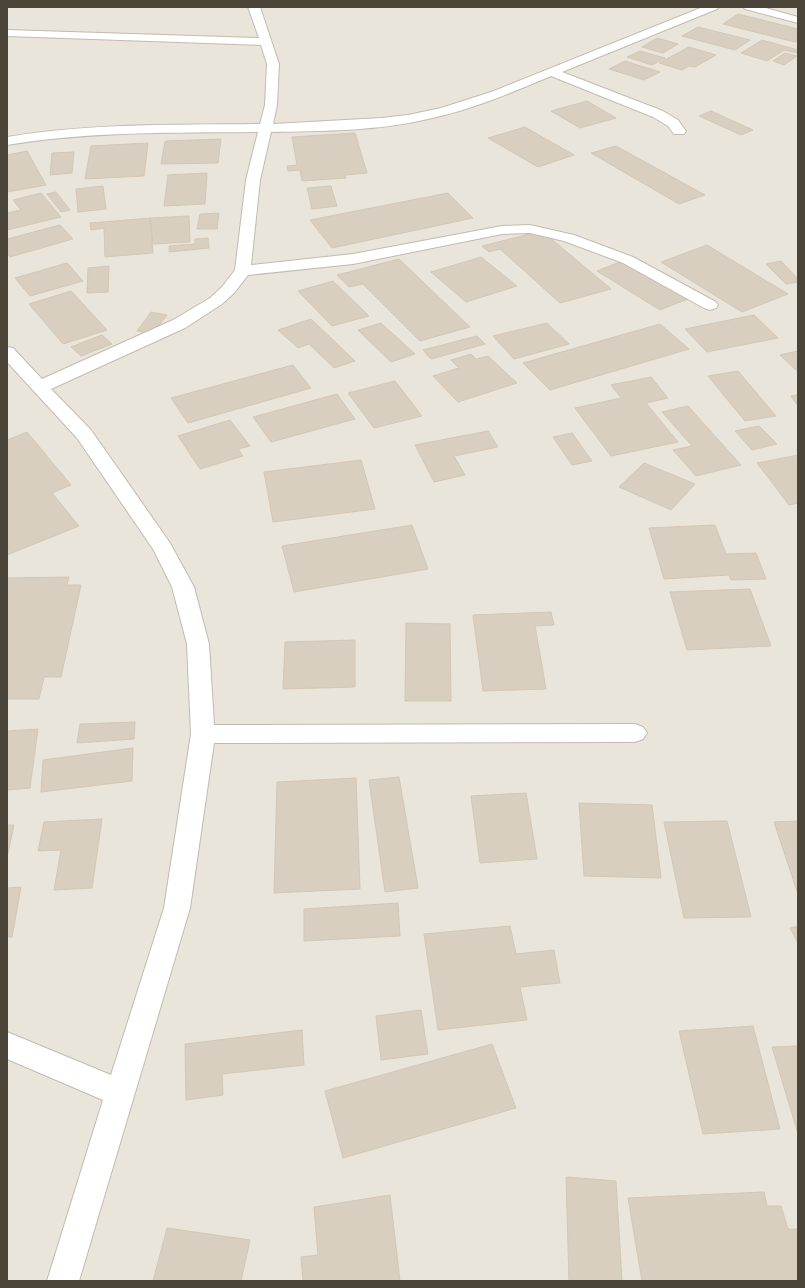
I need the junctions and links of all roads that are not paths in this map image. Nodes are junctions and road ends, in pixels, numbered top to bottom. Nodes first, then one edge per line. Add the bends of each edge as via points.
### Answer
1 (254, 7) edge
2 (713, 7) edge
3 (749, 7) edge
4 (798, 20) edge
5 (7, 33) edge
6 (266, 42) junction
7 (552, 72) junction
8 (266, 128) junction
9 (679, 132) dead end
10 (7, 141) edge
11 (243, 271) junction
12 (710, 305) dead end
13 (7, 352) edge
14 (40, 387) junction
15 (634, 733) dead end
16 (203, 734) junction
17 (7, 1045) edge
18 (120, 1093) junction
19 (63, 1281) edge

1 - 6 street
2 - 7 street
3 - 4 street
5 - 6 street
6 - 8 street via 273,64 271,105
7 - 8 street via 446,112 369,122
7 - 9 street via 658,114 673,123
8 - 10 street via 89,130 51,133
8 - 11 street via 253,180
11 - 12 street via 353,259 502,230 530,229 569,238 628,260
11 - 14 street via 216,301 179,324
13 - 14 street
14 - 16 street via 84,434 163,548 183,587 198,644
15 - 16 street
16 - 18 street via 177,908
17 - 18 street
18 - 19 street

